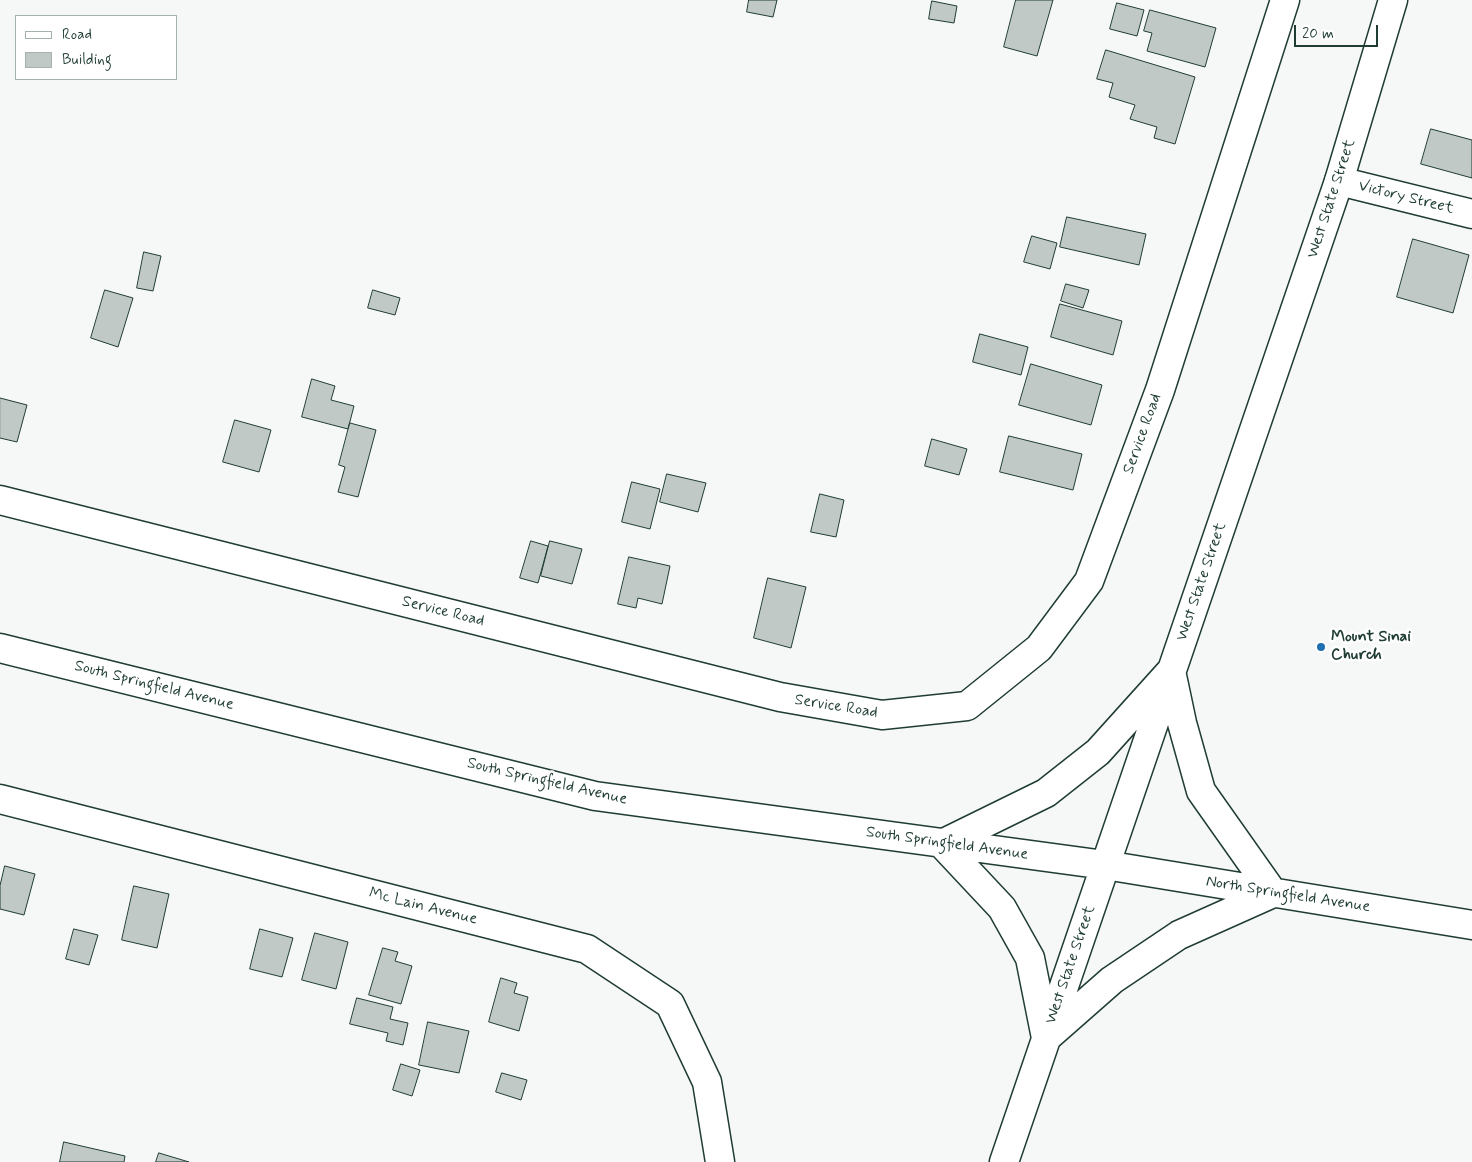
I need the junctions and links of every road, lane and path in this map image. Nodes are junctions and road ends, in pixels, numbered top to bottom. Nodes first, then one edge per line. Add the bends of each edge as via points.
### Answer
1 (1285, 0) edge
2 (1393, 0) edge
3 (1339, 181) junction
4 (1472, 214) edge
5 (0, 500) edge
6 (0, 648) edge
7 (1171, 671) junction
8 (0, 800) edge
9 (942, 844) junction
10 (1105, 865) junction
11 (1273, 893) junction
12 (1472, 925) edge
13 (1046, 1038) junction
14 (720, 1162) edge
15 (1004, 1162) edge

1 - 5 main road, Service Road via 1160,390 1090,581 1038,648 967,706 882,715 780,698
2 - 3 main road, West State Street
3 - 4 main road, Victory Street
3 - 7 main road, West State Street
6 - 9 main road, South Springfield Avenue via 595,796
7 - 9 main road via 1098,752 1046,793
7 - 10 main road, West State Street
7 - 11 main road via 1202,791
8 - 14 main road, Mc Lain Avenue via 587,949 670,1004 708,1082
9 - 10 main road, South Springfield Avenue
9 - 13 main road via 1002,908 1030,958
10 - 11 main road, North Springfield Avenue
10 - 13 main road, West State Street
11 - 12 main road, North Springfield Avenue
11 - 13 main road via 1179,935 1112,980
13 - 15 main road, West State Street

